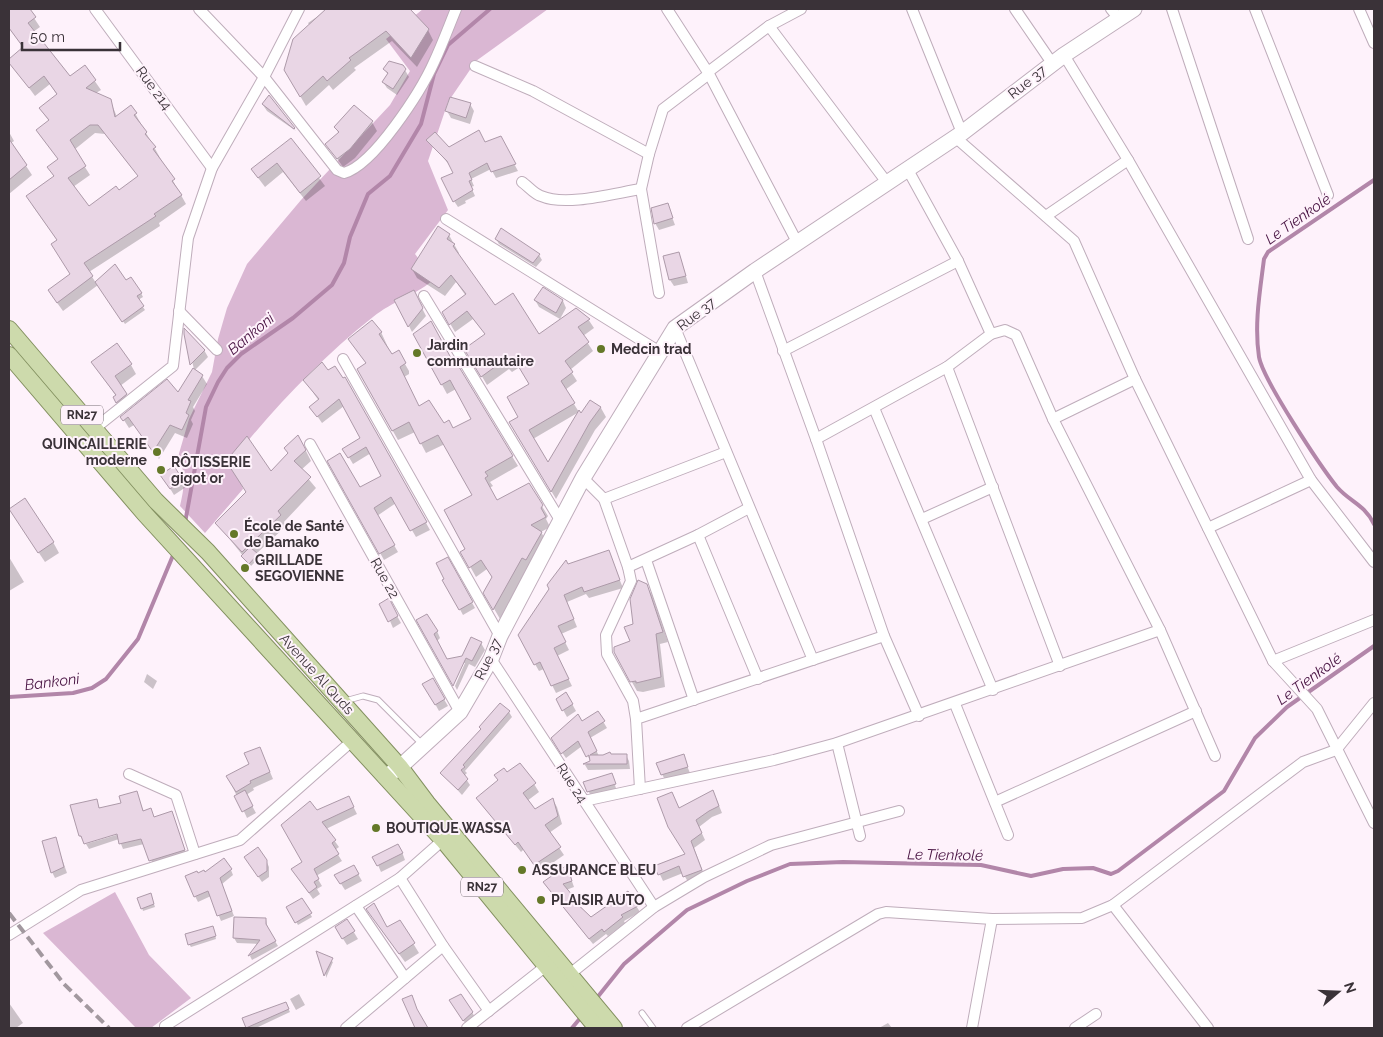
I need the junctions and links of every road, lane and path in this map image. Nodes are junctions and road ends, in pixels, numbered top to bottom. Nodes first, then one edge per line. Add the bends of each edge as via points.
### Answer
1 (95, 9) edge
2 (199, 9) edge
3 (299, 9) edge
4 (456, 9) edge
5 (667, 9) edge
6 (801, 9) edge
7 (912, 9) edge
8 (1015, 9) edge
9 (1134, 9) edge
10 (1172, 9) edge
11 (1255, 9) edge
12 (1359, 9) edge
13 (1115, 14) edge
14 (769, 26) junction
15 (1374, 43) edge
16 (1058, 59) junction
17 (475, 66) dead end
18 (709, 73) junction
19 (264, 77) junction
20 (958, 135) junction
21 (649, 154) junction
22 (1128, 160) junction
23 (212, 168) junction
24 (908, 170) junction
25 (522, 182) dead end
26 (888, 184) junction
27 (641, 189) junction
28 (1328, 195) dead end
29 (1046, 216) junction
30 (446, 219) dead end
31 (1248, 239) dead end
32 (797, 242) junction
33 (958, 261) junction
34 (755, 271) junction
35 (659, 293) dead end
36 (424, 296) dead end
37 (179, 311) junction
38 (675, 328) junction
39 (9, 329) edge
40 (991, 334) junction
41 (217, 350) dead end
42 (660, 352) junction
43 (783, 352) junction
44 (9, 355) edge
45 (344, 359) dead end
46 (947, 367) junction
47 (1135, 379) junction
48 (874, 408) junction
49 (1054, 419) junction
50 (94, 429) junction
51 (816, 439) junction
52 (310, 444) dead end
53 (726, 452) junction
54 (583, 478) junction
55 (1311, 480) junction
56 (993, 487) junction
57 (604, 499) junction
58 (749, 508) junction
59 (922, 519) junction
60 (560, 520) junction
61 (1208, 528) junction
62 (698, 535) junction
63 (646, 560) junction
64 (1374, 562) edge
65 (628, 567) junction
66 (1374, 620) edge
67 (1160, 630) junction
68 (500, 636) junction
69 (884, 636) junction
70 (491, 659) junction
71 (813, 660) junction
72 (1273, 661) junction
73 (1060, 666) junction
74 (758, 679) junction
75 (993, 690) junction
76 (694, 700) junction
77 (342, 702) junction
78 (1374, 703) edge
79 (955, 704) junction
80 (1196, 711) junction
81 (460, 712) junction
82 (920, 716) junction
83 (636, 719) junction
84 (352, 741) junction
85 (837, 743) junction
86 (424, 745) junction
87 (1336, 750) junction
88 (1216, 756) dead end
89 (400, 767) junction
90 (129, 774) dead end
91 (385, 777) junction
92 (640, 789) junction
93 (584, 801) junction
94 (995, 802) junction
95 (899, 811) dead end
96 (857, 822) junction
97 (1374, 823) edge
98 (1008, 835) dead end
99 (860, 836) dead end
100 (443, 840) junction
101 (194, 854) junction
102 (400, 878) junction
103 (356, 906) junction
104 (1113, 906) junction
105 (654, 907) junction
106 (992, 919) junction
107 (9, 935) edge
108 (443, 946) junction
109 (546, 966) junction
110 (570, 974) junction
111 (406, 978) junction
112 (579, 995) junction
113 (489, 1011) junction
114 (642, 1013) dead end
115 (1096, 1014) dead end
116 (168, 1028) edge
117 (346, 1028) edge
118 (467, 1028) edge
119 (597, 1028) edge
120 (614, 1028) edge
121 (653, 1028) edge
122 (687, 1028) edge
123 (972, 1028) edge
124 (1075, 1028) edge
125 (1208, 1028) edge

1 - 23 street, Rue 214
2 - 19 street
3 - 19 street
4 - 19 street via 434,63 412,101 373,154 351,172 344,174 337,170
5 - 18 street
6 - 14 street
7 - 20 street
8 - 16 street
9 - 13 main road, Rue 37
10 - 31 street
11 - 28 street
12 - 15 street
13 - 16 main road, Rue 37
14 - 18 street
14 - 26 street
16 - 20 main road, Rue 37
16 - 22 street
17 - 21 street via 533,91
18 - 21 street via 663,109
18 - 32 street
19 - 23 street
20 - 24 main road, Rue 37
20 - 29 street
21 - 27 street
22 - 29 street
22 - 55 street
23 - 37 street via 188,238
24 - 26 main road, Rue 37
24 - 33 street
25 - 27 street via 540,196 560,200
26 - 32 main road, Rue 37
27 - 35 street
29 - 47 street via 1074,242
30 - 42 street
32 - 34 main road, Rue 37
33 - 40 street
33 - 43 street
34 - 38 main road, Rue 37
34 - 43 street
36 - 60 street
37 - 41 street
37 - 50 street via 173,366
38 - 42 main road, Rue 37
38 - 53 street
39 - 50 main road, Avenue Al Quds / RN27
40 - 46 street
40 - 49 street via 1005,330 1016,335
42 - 54 main road, Rue 37
43 - 51 street
44 - 84 main road, Avenue Al Quds / RN27 via 144,513
45 - 68 street
46 - 48 street
46 - 56 street
47 - 49 street
47 - 61 street
48 - 51 street
48 - 59 street
49 - 67 street
50 - 77 main road, Avenue Al Quds / RN27 via 156,501 208,552
51 - 69 street
52 - 81 street, Rue 22
53 - 57 street
53 - 58 street
54 - 57 street
54 - 60 main road, Rue 37
55 - 61 street
55 - 64 street
56 - 59 street
56 - 73 street
57 - 65 street
58 - 62 street
58 - 71 street
59 - 75 street
60 - 68 main road, Rue 37
61 - 72 street
62 - 63 street
62 - 74 street
63 - 65 street
63 - 76 street
65 - 83 street via 631,581 606,635 606,645 607,654 633,701
66 - 72 street
67 - 73 street
67 - 80 street
68 - 70 main road, Rue 37
69 - 71 street
69 - 82 street
70 - 81 main road, Rue 37
70 - 93 street, Rue 24
71 - 74 street
72 - 87 street via 1317,709
73 - 75 street
74 - 76 street
75 - 79 street
76 - 83 street
77 - 86 lane via 363,696 378,700
77 - 89 main road, Avenue Al Quds / RN27
78 - 87 street
79 - 82 street
79 - 94 street
80 - 88 street
80 - 94 street
81 - 86 main road, Rue 37
82 - 85 street
83 - 92 street
84 - 91 main road, Avenue Al Quds / RN27
84 - 101 street via 240,840
85 - 92 street
85 - 96 street
86 - 89 main road, Rue 37
87 - 97 street
87 - 104 street via 1303,762
89 - 91 main road, Rue 37
89 - 110 main road, Avenue Al Quds / RN27
90 - 101 street via 176,795
91 - 100 main road, Avenue Al Quds / RN27
92 - 93 street
93 - 105 street, Rue 24
94 - 98 street
95 - 96 street
96 - 99 street
96 - 105 street via 771,845 704,877
100 - 102 street
100 - 109 main road, Avenue Al Quds / RN27
101 - 107 street via 82,890
102 - 103 street
102 - 108 street
103 - 111 street
103 - 116 street via 165,1026
104 - 106 street via 1082,918
104 - 125 street
105 - 110 street
106 - 122 street via 878,914
106 - 123 street
108 - 111 street
108 - 113 street
109 - 112 main road, Avenue Al Quds / RN27
109 - 113 street
110 - 112 main road, Avenue Al Quds / RN27
111 - 117 street
112 - 119 main road, Avenue Al Quds / RN27
112 - 120 main road, Avenue Al Quds / RN27
113 - 118 street
114 - 121 lane
115 - 124 street

